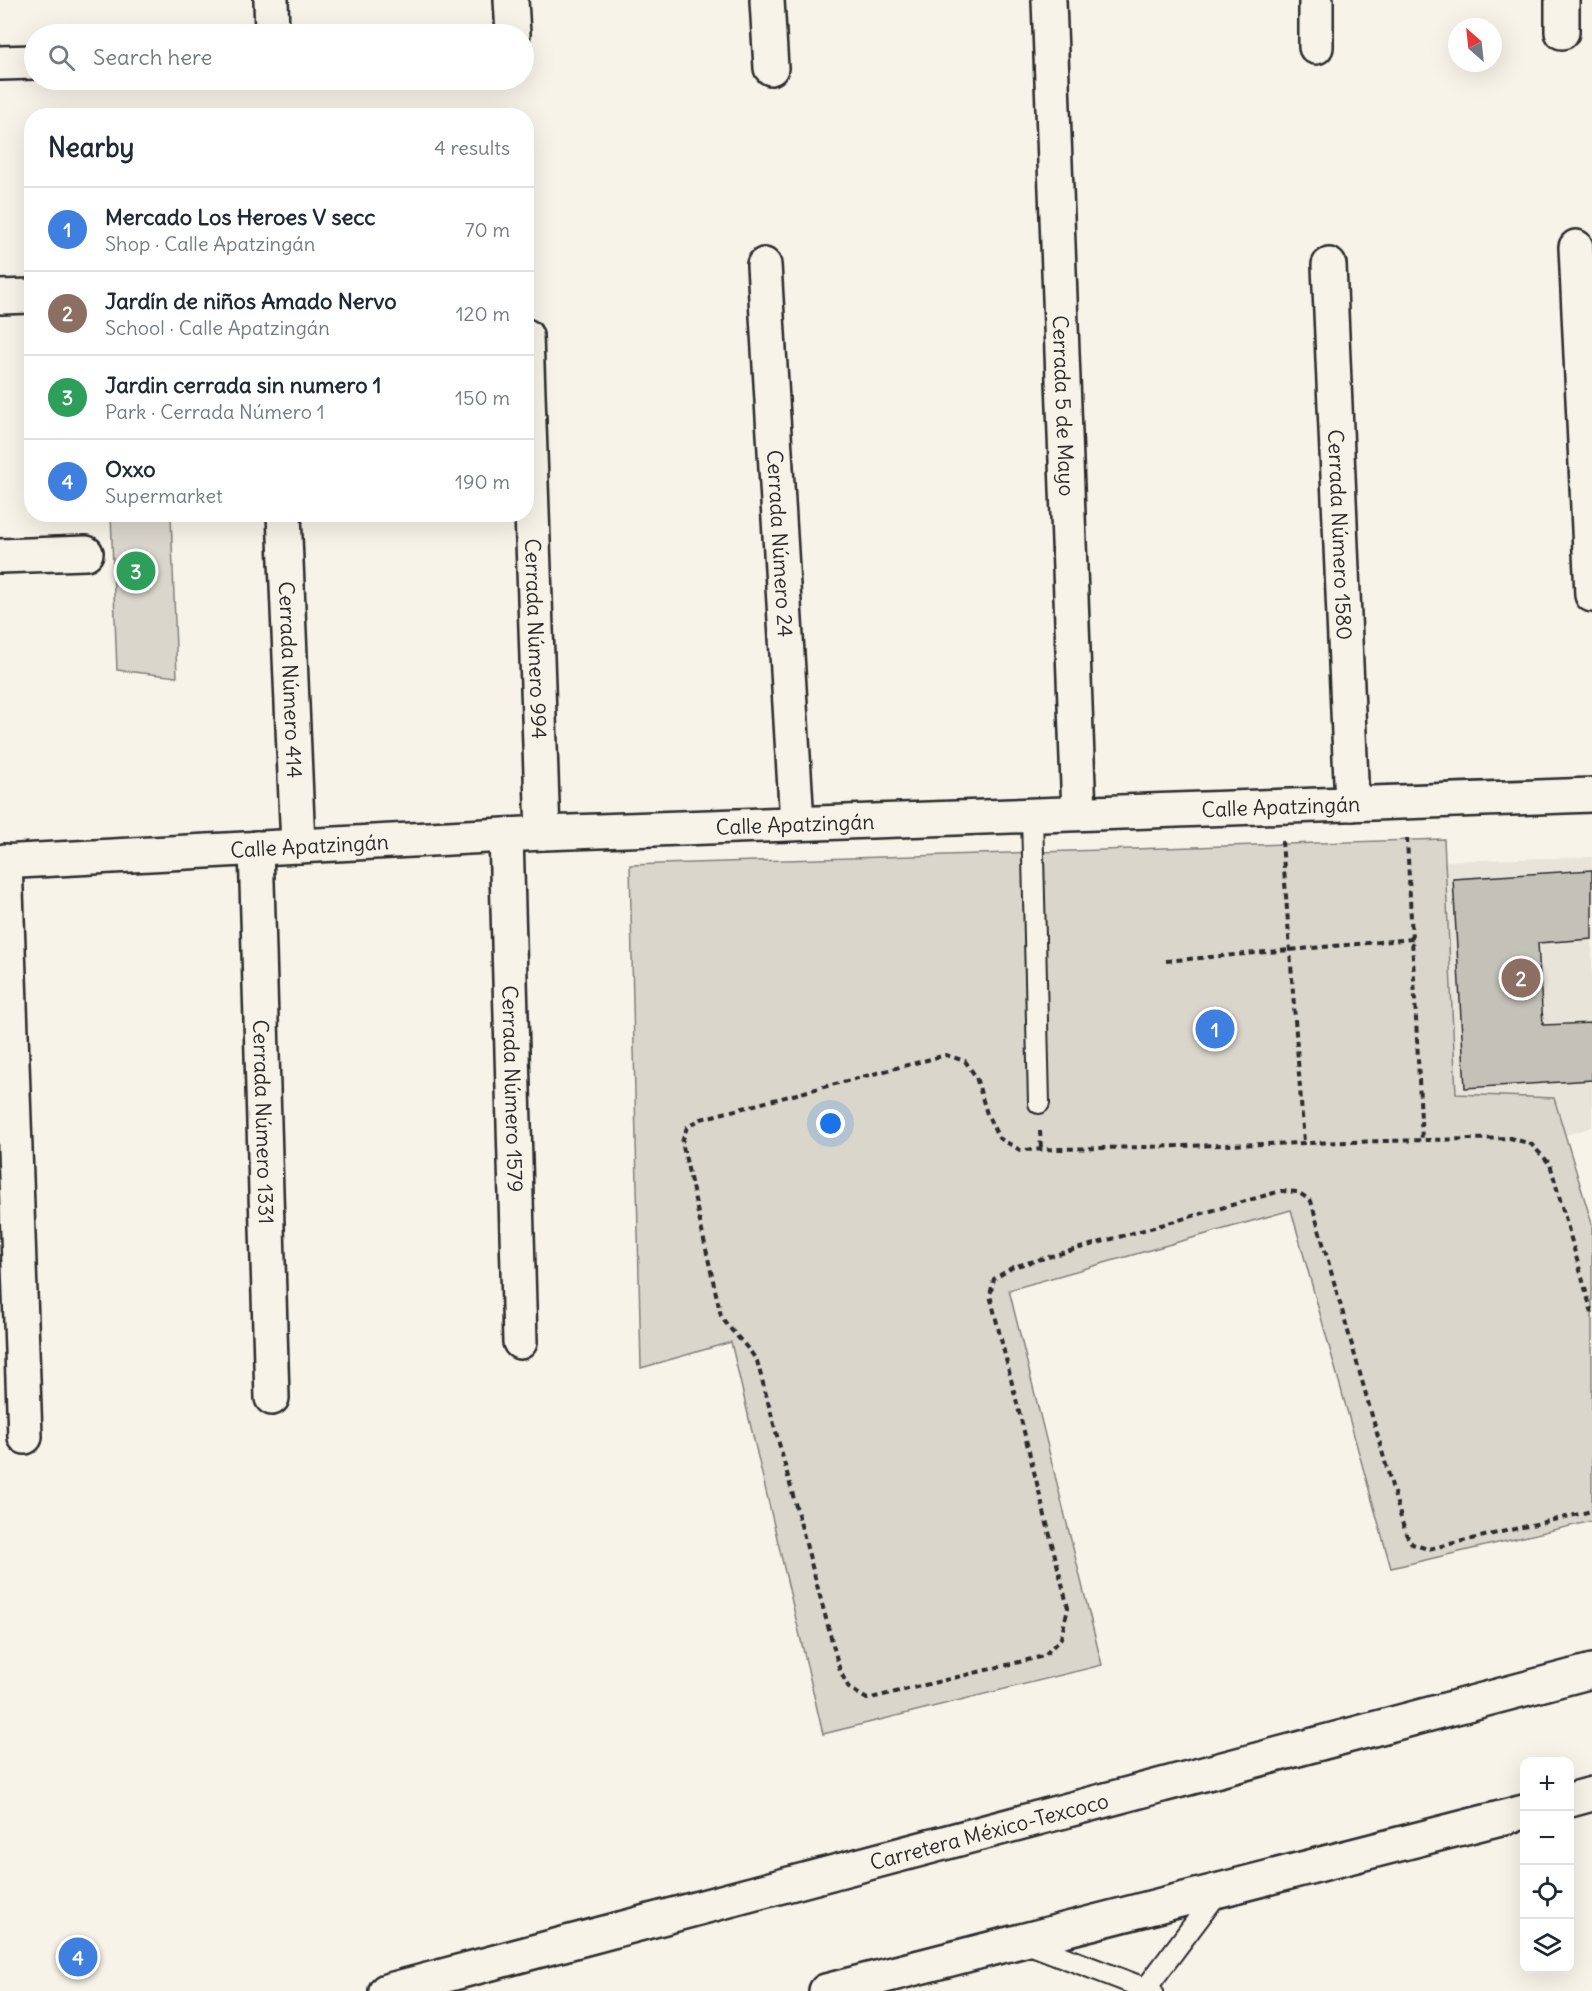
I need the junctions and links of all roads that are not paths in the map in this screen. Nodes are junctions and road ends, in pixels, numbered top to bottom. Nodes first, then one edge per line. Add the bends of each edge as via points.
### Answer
1 (271, 0) edge
2 (511, 0) edge
3 (767, 0) edge
4 (1049, 0) edge
5 (1316, 0) edge
6 (1562, 0) edge
7 (272, 24) edge
8 (512, 24) edge
9 (1562, 32) dead end
10 (1316, 46) dead end
11 (24, 62) edge
12 (0, 63) edge
13 (771, 68) dead end
14 (1576, 247) dead end
15 (764, 265) dead end
16 (1329, 265) dead end
17 (24, 296) edge
18 (0, 297) edge
19 (284, 522) edge
20 (532, 522) edge
21 (86, 553) dead end
22 (0, 556) edge
23 (1592, 596) edge
24 (1592, 795) edge
25 (1352, 804) junction
26 (1079, 813) junction
27 (1032, 815) junction
28 (797, 823) junction
29 (543, 832) junction
30 (506, 835) junction
31 (298, 846) junction
32 (256, 848) junction
33 (2, 861) edge
34 (1039, 1103) dead end
35 (520, 1342) dead end
36 (272, 1398) dead end
37 (25, 1437) dead end
38 (1587, 1670) edge
39 (1592, 1794) edge
40 (1574, 1799) edge
41 (1520, 1813) edge
42 (1220, 1890) junction
43 (1021, 1941) junction
44 (1147, 1990) edge
45 (386, 1991) edge
46 (826, 1991) edge

1 - 7 main road
2 - 8 main road
3 - 13 main road
4 - 26 main road, Cerrada 5 de Mayo
5 - 10 main road
6 - 9 main road
11 - 12 main road
14 - 23 main road
15 - 28 main road, Cerrada Número 24
16 - 25 main road, Cerrada Número 1580
17 - 18 main road
19 - 31 main road, Cerrada Número 414
20 - 29 main road, Cerrada Número 994
21 - 22 main road
24 - 25 main road, Calle Apatzingán
25 - 26 main road, Calle Apatzingán
26 - 27 main road, Calle Apatzingán
27 - 28 main road, Calle Apatzingán
27 - 34 lane
28 - 29 main road, Calle Apatzingán
29 - 30 main road, Calle Apatzingán
30 - 31 main road, Calle Apatzingán
30 - 35 main road, Cerrada Número 1579
31 - 32 main road, Calle Apatzingán
32 - 33 main road, Calle Apatzingán
32 - 36 main road, Cerrada Número 1331
33 - 37 main road
38 - 45 main road, Carretera México-Texcoco
39 - 40 main road
41 - 42 main road
42 - 43 main road
42 - 44 lane
43 - 44 lane
43 - 46 main road

